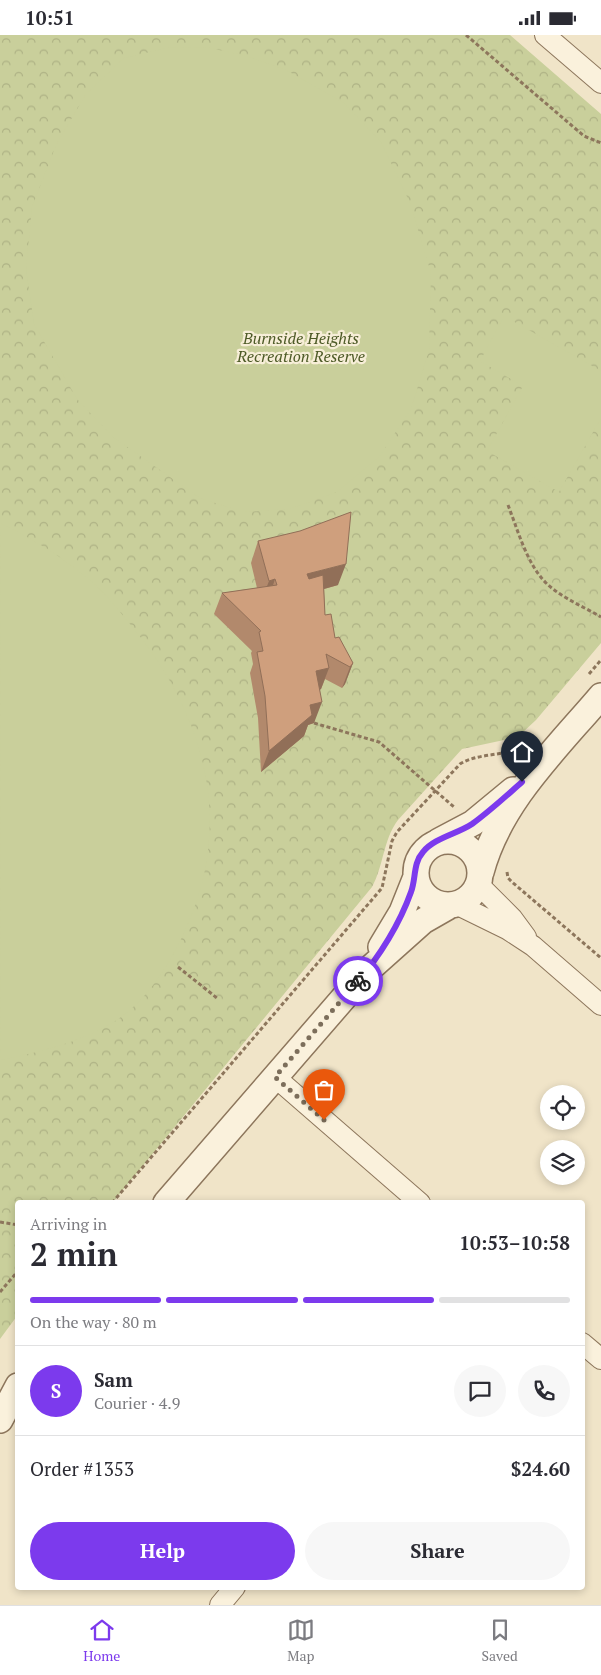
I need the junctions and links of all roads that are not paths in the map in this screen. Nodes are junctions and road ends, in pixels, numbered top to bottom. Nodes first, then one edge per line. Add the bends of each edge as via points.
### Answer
1 (545, 35) edge
2 (601, 83) edge
3 (601, 697) edge
4 (550, 756) junction
5 (440, 841) junction
6 (416, 877) junction
7 (479, 878) junction
8 (454, 904) junction
9 (533, 946) junction
10 (367, 971) junction
11 (601, 1005) edge
12 (275, 1077) junction
13 (169, 1200) edge
14 (417, 1200) edge
15 (585, 1346) edge
16 (601, 1359) edge
17 (15, 1392) edge
18 (0, 1420) edge
19 (232, 1590) edge
20 (220, 1605) edge

1 - 2 street
3 - 4 street
4 - 5 street via 473,823
4 - 7 street via 511,806 492,838
5 - 6 street via 422,853 417,862
5 - 7 street via 468,846 479,862
6 - 8 street via 421,892 429,899 438,904
6 - 10 street via 396,925
7 - 8 street via 470,896
7 - 9 street
8 - 9 street
8 - 10 street via 423,921
9 - 11 street
10 - 12 street
12 - 13 street
12 - 14 street
15 - 16 street
17 - 18 street
19 - 20 street

